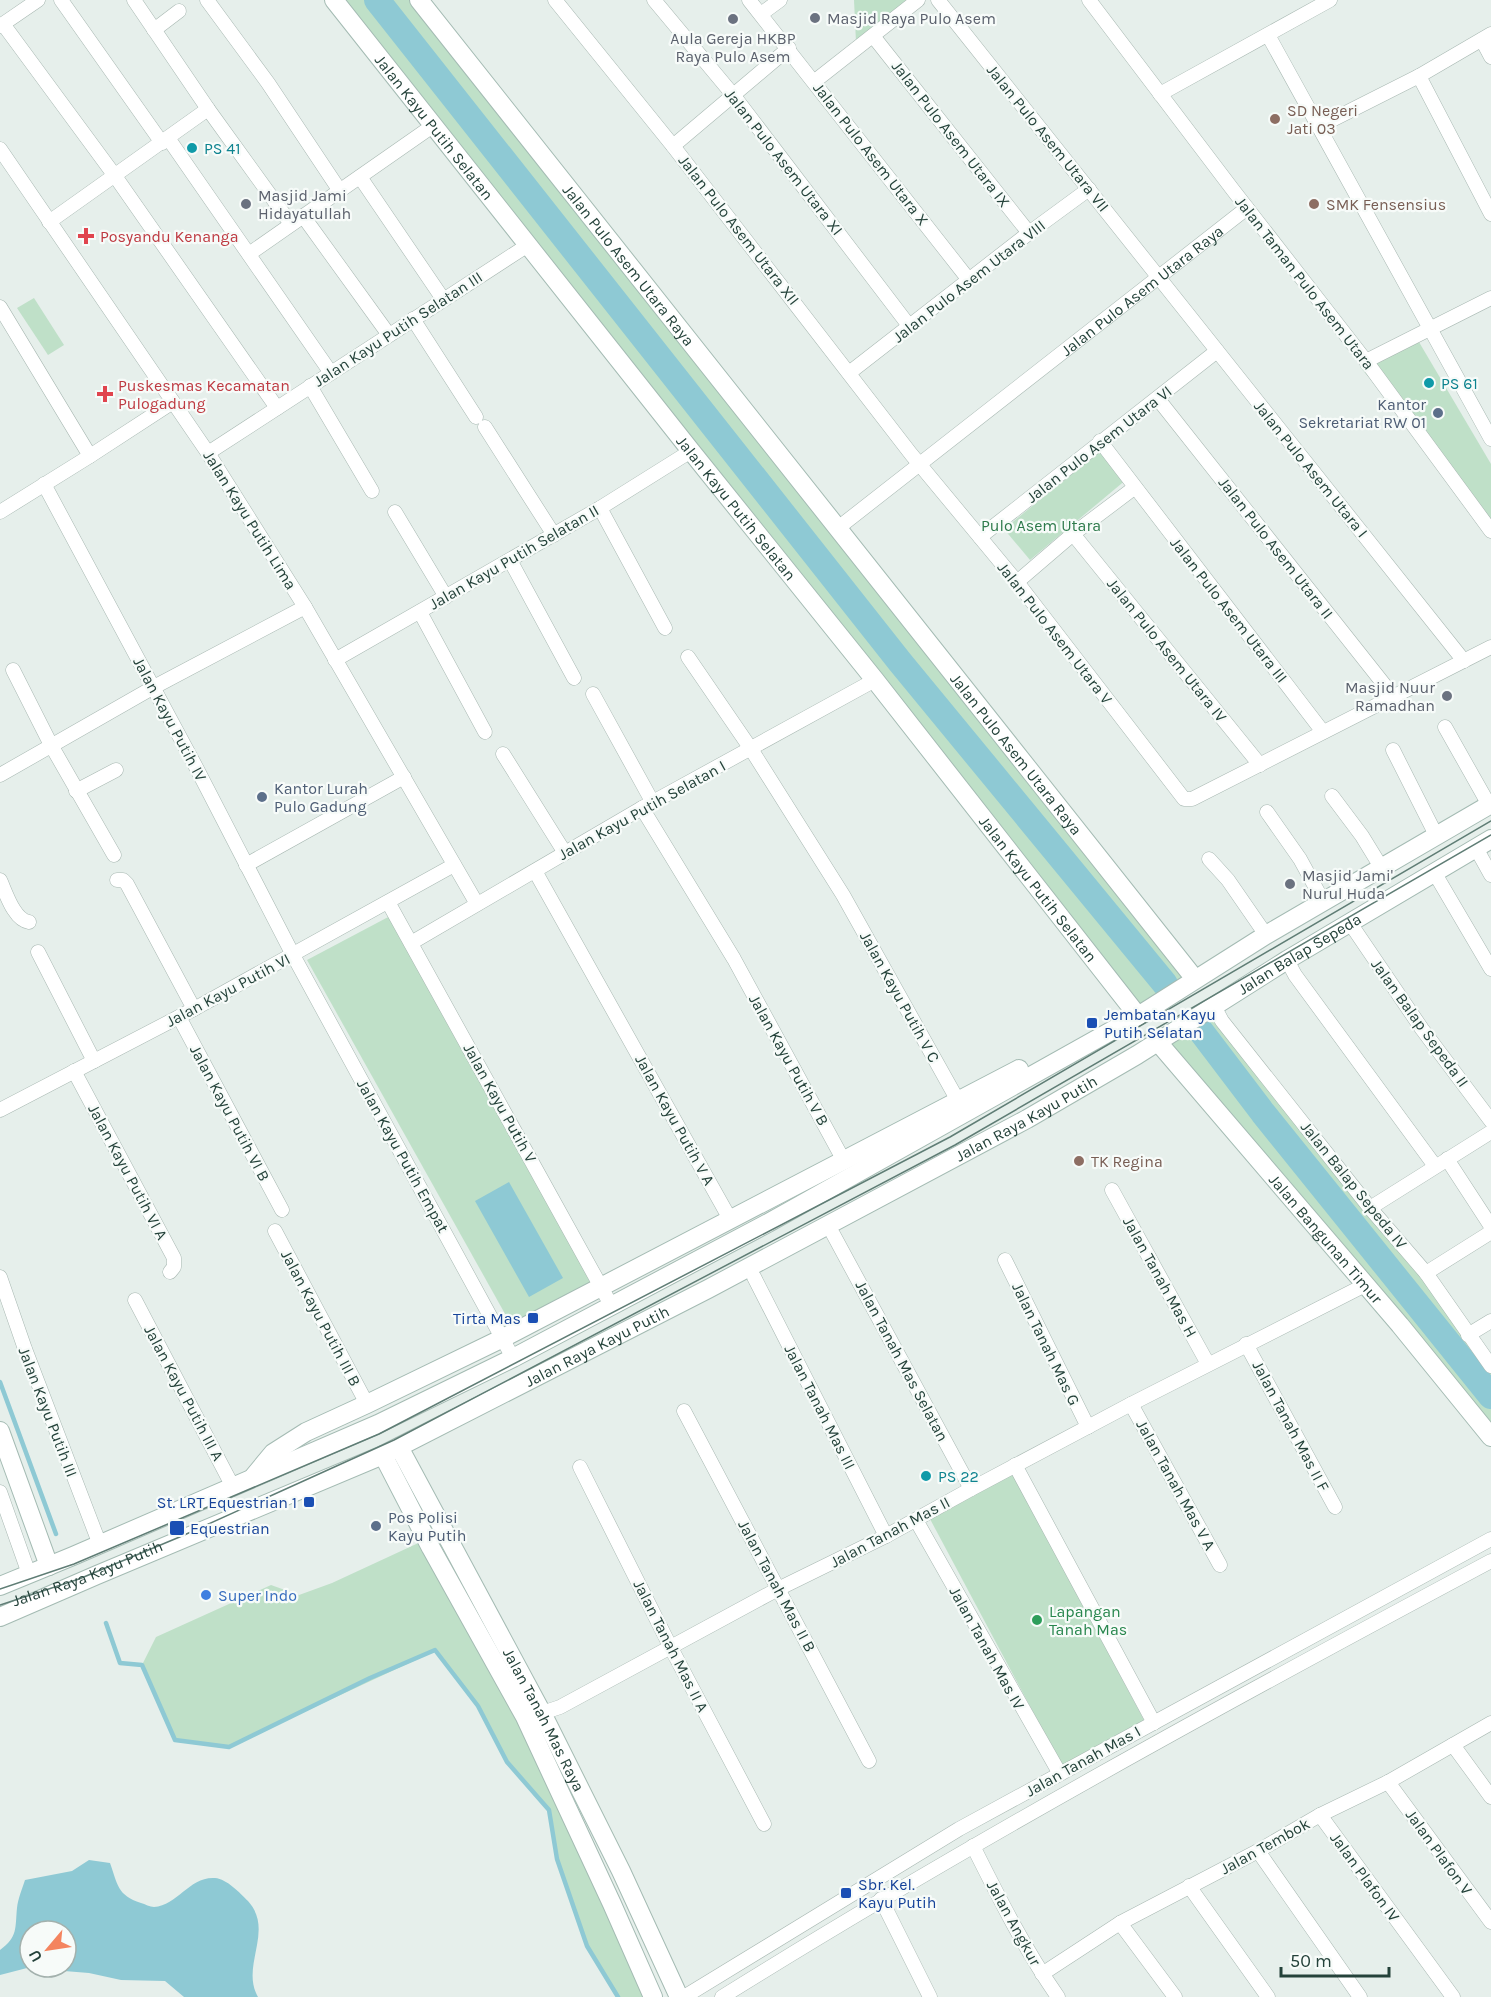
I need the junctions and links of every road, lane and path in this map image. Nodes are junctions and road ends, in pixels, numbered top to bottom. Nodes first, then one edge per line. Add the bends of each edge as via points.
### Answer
1 (38, 0) edge
2 (61, 0) edge
3 (134, 0) edge
4 (207, 0) edge
5 (334, 0) edge
6 (419, 0) edge
7 (555, 0) edge
8 (654, 0) edge
9 (749, 0) edge
10 (780, 0) edge
11 (918, 0) edge
12 (938, 0) edge
13 (1089, 0) edge
14 (1330, 0) edge
15 (179, 11) dead end
16 (761, 14) junction
17 (2, 25) edge
18 (154, 30) junction
19 (1268, 35) junction
20 (873, 36) junction
21 (1486, 37) edge
22 (789, 48) junction
23 (1491, 57) edge
24 (1419, 76) junction
25 (814, 81) junction
26 (1160, 94) junction
27 (734, 96) junction
28 (208, 109) junction
29 (434, 125) junction
30 (1318, 127) junction
31 (165, 141) junction
32 (673, 146) junction
33 (0, 149) edge
34 (115, 176) junction
35 (360, 177) junction
36 (1089, 189) junction
37 (340, 190) junction
38 (1247, 208) junction
39 (1491, 213) edge
40 (303, 216) junction
41 (49, 222) junction
42 (291, 225) junction
43 (1029, 233) junction
44 (528, 245) junction
45 (249, 254) junction
46 (1158, 276) junction
47 (969, 280) junction
48 (1491, 298) edge
49 (443, 299) junction
50 (0, 307) edge
51 (413, 319) junction
52 (910, 327) junction
53 (1432, 329) junction
54 (389, 335) junction
55 (1217, 351) junction
56 (1366, 361) junction
57 (331, 373) junction
58 (849, 373) junction
59 (310, 386) junction
60 (1158, 399) junction
61 (172, 402) junction
62 (277, 408) junction
63 (1491, 439) edge
64 (1100, 441) junction
65 (691, 451) junction
66 (208, 453) junction
67 (90, 456) junction
68 (919, 464) junction
69 (44, 484) junction
70 (1134, 488) junction
71 (372, 491) dead end
72 (600, 508) junction
73 (0, 512) edge
74 (395, 513) dead end
75 (838, 528) junction
76 (1491, 531) edge
77 (1073, 534) junction
78 (554, 535) junction
79 (980, 537) junction
80 (510, 560) junction
81 (1017, 582) junction
82 (446, 597) junction
83 (305, 607) junction
84 (420, 612) junction
85 (665, 628) dead end
86 (1491, 647) edge
87 (688, 657) dead end
88 (335, 660) junction
89 (1464, 661) junction
90 (13, 670) dead end
91 (574, 678) dead end
92 (875, 680) junction
93 (154, 687) junction
94 (593, 694) dead end
95 (1394, 697) junction
96 (1445, 727) dead end
97 (485, 732) dead end
98 (1323, 732) junction
99 (51, 745) junction
100 (751, 749) junction
101 (1393, 750) dead end
102 (503, 754) dead end
103 (1260, 765) junction
104 (116, 770) dead end
105 (0, 775) edge
106 (404, 777) junction
107 (76, 791) junction
108 (1332, 796) dead end
109 (648, 805) junction
110 (1490, 805) edge
111 (1267, 812) dead end
112 (1436, 835) junction
113 (1483, 844) edge
114 (565, 853) junction
115 (114, 855) dead end
116 (1209, 859) dead end
117 (246, 865) junction
118 (454, 865) junction
119 (1381, 867) junction
120 (535, 871) junction
121 (1434, 872) junction
122 (1491, 875) edge
123 (0, 880) edge
124 (117, 880) dead end
125 (1323, 901) junction
126 (388, 902) junction
127 (477, 904) junction
128 (29, 922) dead end
129 (1345, 926) junction
130 (1266, 935) junction
131 (411, 943) junction
132 (38, 952) dead end
133 (293, 955) junction
134 (1287, 960) junction
135 (1491, 969) edge
136 (1189, 983) junction
137 (194, 1010) junction
138 (1208, 1010) junction
139 (1144, 1012) junction
140 (179, 1017) junction
141 (1108, 1032) junction
142 (1164, 1037) junction
143 (94, 1061) junction
144 (74, 1071) junction
145 (957, 1100) junction
146 (0, 1110) edge
147 (1491, 1121) edge
148 (1491, 1132) edge
149 (1447, 1159) junction
150 (844, 1161) junction
151 (1435, 1166) junction
152 (1112, 1190) dead end
153 (1370, 1208) junction
154 (282, 1210) dead end
155 (730, 1220) junction
156 (768, 1223) junction
157 (275, 1231) dead end
158 (833, 1234) dead end
159 (780, 1249) junction
160 (1005, 1260) dead end
161 (170, 1272) dead end
162 (1426, 1273) junction
163 (0, 1277) edge
164 (754, 1277) dead end
165 (1365, 1285) junction
166 (602, 1287) junction
167 (135, 1300) dead end
168 (611, 1305) junction
169 (1491, 1321) edge
170 (1468, 1335) junction
171 (503, 1338) junction
172 (1246, 1344) junction
173 (513, 1358) junction
174 (1208, 1364) junction
175 (1491, 1366) edge
176 (368, 1404) junction
177 (1131, 1404) junction
178 (684, 1411) dead end
179 (1088, 1427) junction
180 (0, 1431) edge
181 (1491, 1437) edge
182 (391, 1451) junction
183 (1015, 1465) junction
184 (580, 1467) dead end
185 (253, 1478) junction
186 (232, 1486) junction
187 (971, 1489) junction
188 (0, 1492) edge
189 (1335, 1507) dead end
190 (916, 1520) junction
191 (886, 1536) junction
192 (1491, 1539) edge
193 (99, 1545) junction
194 (1491, 1561) edge
195 (51, 1565) junction
196 (1220, 1565) dead end
197 (29, 1574) junction
198 (0, 1586) edge
199 (778, 1589) junction
200 (0, 1617) edge
201 (670, 1646) junction
202 (542, 1713) junction
203 (1154, 1722) junction
204 (1491, 1724) edge
205 (1453, 1744) junction
206 (869, 1761) dead end
207 (1060, 1774) junction
208 (1388, 1782) junction
209 (1491, 1797) edge
210 (1320, 1815) junction
211 (764, 1824) dead end
212 (973, 1846) junction
213 (1258, 1851) junction
214 (1189, 1886) junction
215 (881, 1899) junction
216 (1491, 1922) edge
217 (1120, 1923) junction
218 (1042, 1974) junction
219 (653, 1997) edge
220 (679, 1997) edge
221 (684, 1997) edge
222 (722, 1997) edge
223 (930, 1997) edge
224 (1058, 1997) edge
225 (1175, 1997) edge
226 (1268, 1997) edge
227 (1360, 1997) edge
228 (1453, 1997) edge

1 - 17 street
2 - 31 street
3 - 18 street
4 - 37 street
5 - 29 street, Jalan Kayu Putih Selatan
6 - 75 street, Jalan Pulo Asem Utara Raya
7 - 32 street, Jalan Pulo Asem Utara XII
8 - 27 street, Jalan Pulo Asem Utara XI
9 - 16 street, Jalan Pulo Asem Utara X
10 - 16 street
11 - 20 street
12 - 36 street, Jalan Pulo Asem Utara VII
13 - 26 street, Jalan Taman Pulo Asem Utara
14 - 19 street
15 - 18 street
16 - 22 street, Jalan Pulo Asem Utara X
17 - 34 street
18 - 28 street
19 - 26 street
19 - 30 street
20 - 25 street
20 - 43 street, Jalan Pulo Asem Utara IX
21 - 23 street
21 - 24 street
22 - 25 street, Jalan Pulo Asem Utara X
22 - 27 street
24 - 30 street
24 - 39 street
25 - 47 street, Jalan Pulo Asem Utara X
26 - 38 street, Jalan Taman Pulo Asem Utara
27 - 32 street
27 - 52 street, Jalan Pulo Asem Utara XI
28 - 31 street
28 - 42 street
29 - 35 street
29 - 44 street, Jalan Kayu Putih Selatan
30 - 53 street
31 - 34 street
31 - 45 street
32 - 58 street, Jalan Pulo Asem Utara XII
33 - 41 street, Jalan Kayu Putih Lima
34 - 41 street
34 - 62 street
35 - 37 street
35 - 49 street
36 - 43 street, Jalan Pulo Asem Utara VIII
36 - 46 street, Jalan Pulo Asem Utara VII
37 - 40 street
38 - 46 street, Jalan Pulo Asem Utara Raya
38 - 56 street, Jalan Taman Pulo Asem Utara
40 - 42 street
40 - 54 street
41 - 61 street, Jalan Kayu Putih Lima
42 - 45 street
43 - 47 street, Jalan Pulo Asem Utara VIII
44 - 49 street, Jalan Kayu Putih Selatan III
44 - 65 street, Jalan Kayu Putih Selatan
45 - 57 street
46 - 55 street, Jalan Pulo Asem Utara I
46 - 68 street, Jalan Pulo Asem Utara Raya
47 - 52 street, Jalan Pulo Asem Utara VIII
48 - 53 street
49 - 51 street, Jalan Kayu Putih Selatan III
50 - 67 street
51 - 54 street, Jalan Kayu Putih Selatan III
51 - 78 street
52 - 58 street, Jalan Pulo Asem Utara VIII
53 - 56 street
53 - 63 street
54 - 57 street, Jalan Kayu Putih Selatan III
55 - 60 street, Jalan Pulo Asem Utara VI
55 - 89 street, Jalan Pulo Asem Utara I
56 - 76 street, Jalan Taman Pulo Asem Utara
57 - 59 street, Jalan Kayu Putih Selatan III
58 - 68 street, Jalan Pulo Asem Utara XII
59 - 62 street, Jalan Kayu Putih Selatan III
59 - 71 street
60 - 64 street, Jalan Pulo Asem Utara VI
60 - 95 street, Jalan Pulo Asem Utara II
61 - 66 street, Jalan Kayu Putih Lima
61 - 67 street
62 - 66 street, Jalan Kayu Putih Selatan III
64 - 70 street, Jalan Pulo Asem Utara III
64 - 79 street, Jalan Pulo Asem Utara VI
65 - 72 street, Jalan Kayu Putih Selatan II
65 - 92 street, Jalan Kayu Putih Selatan
66 - 83 street, Jalan Kayu Putih Lima
67 - 69 street
68 - 75 street, Jalan Pulo Asem Utara Raya
68 - 79 street, Jalan Pulo Asem Utara V
69 - 73 street
69 - 93 street, Jalan Kayu Putih IV
70 - 77 street
70 - 98 street, Jalan Pulo Asem Utara III
72 - 78 street, Jalan Kayu Putih Selatan II
72 - 85 street
74 - 82 street
75 - 136 street, Jalan Pulo Asem Utara Raya
77 - 81 street
77 - 103 street, Jalan Pulo Asem Utara IV
78 - 80 street, Jalan Kayu Putih Selatan II
79 - 81 street, Jalan Pulo Asem Utara V
80 - 82 street, Jalan Kayu Putih Selatan II
80 - 91 street
81 - 103 street, Jalan Pulo Asem Utara V via 1184,799
82 - 84 street, Jalan Kayu Putih Selatan II
83 - 88 street, Jalan Kayu Putih Lima
83 - 93 street
84 - 88 street, Jalan Kayu Putih Selatan II
84 - 97 street
86 - 89 street
87 - 100 street, Jalan Kayu Putih V C
88 - 106 street, Jalan Kayu Putih Lima
89 - 95 street
90 - 99 street
92 - 100 street, Jalan Kayu Putih Selatan I
92 - 139 street, Jalan Kayu Putih Selatan
93 - 99 street
93 - 117 street, Jalan Kayu Putih IV
94 - 109 street, Jalan Kayu Putih V B
95 - 98 street
96 - 110 street
98 - 103 street
99 - 105 street
99 - 107 street
100 - 109 street, Jalan Kayu Putih Selatan I
100 - 145 street, Jalan Kayu Putih V C via 843,895
101 - 112 street
102 - 114 street
104 - 107 street
106 - 117 street
106 - 118 street, Jalan Kayu Putih Lima
107 - 115 street
108 - 119 street
109 - 114 street, Jalan Kayu Putih Selatan I
109 - 150 street, Jalan Kayu Putih V B
110 - 112 street, Jalan Balap Sepeda
111 - 125 street
112 - 119 street, Jalan Balap Sepeda
113 - 121 street, Jalan Balap Sepeda
113 - 122 street
114 - 120 street, Jalan Kayu Putih Selatan I
116 - 130 street
117 - 133 street, Jalan Kayu Putih IV
118 - 126 street, Jalan Kayu Putih VI
118 - 127 street, Jalan Kayu Putih Lima
119 - 125 street, Jalan Balap Sepeda
120 - 127 street, Jalan Kayu Putih Selatan I
120 - 155 street, Jalan Kayu Putih V A
121 - 129 street, Jalan Balap Sepeda
121 - 135 street
123 - 128 street via 17,915
124 - 137 street via 128,884
125 - 129 street
125 - 130 street, Jalan Balap Sepeda
126 - 131 street, Jalan Kayu Putih V
126 - 133 street, Jalan Kayu Putih VI
127 - 131 street, Jalan Kayu Putih Selatan I
129 - 134 street, Jalan Balap Sepeda
129 - 147 street, Jalan Balap Sepeda II
130 - 136 street, Jalan Balap Sepeda
131 - 166 street, Jalan Kayu Putih V
132 - 143 street
133 - 137 street, Jalan Kayu Putih VI
133 - 171 street, Jalan Kayu Putih Empat
134 - 138 street, Jalan Balap Sepeda
134 - 151 street
136 - 139 street, Jalan Balap Sepeda
137 - 140 street, Jalan Kayu Putih VI
138 - 142 street, Jalan Balap Sepeda
138 - 153 street, Jalan Balap Sepeda IV via 1222,1021
139 - 141 street, Jalan Raya Kayu Putih
140 - 143 street, Jalan Kayu Putih VI
140 - 154 street, Jalan Kayu Putih VI B
141 - 145 street, Jalan Raya Kayu Putih via 1050,1053
141 - 156 street, Jalan Raya Kayu Putih
142 - 159 street, Jalan Raya Kayu Putih via 1027,1119
142 - 165 street, Jalan Bangunan Timur
143 - 144 street, Jalan Kayu Putih VI
144 - 146 street, Jalan Kayu Putih VI
144 - 161 street, Jalan Kayu Putih VI A via 174,1258
145 - 150 street, Jalan Raya Kayu Putih
148 - 149 street
149 - 151 street
149 - 162 street via 1491,1230
150 - 155 street, Jalan Raya Kayu Putih
151 - 153 street
152 - 174 street, Jalan Tanah Mas H
153 - 162 street, Jalan Balap Sepeda IV
155 - 166 street, Jalan Raya Kayu Putih
156 - 159 street
156 - 168 street, Jalan Raya Kayu Putih
157 - 176 street, Jalan Kayu Putih III B
158 - 187 street, Jalan Tanah Mas Selatan
159 - 182 street, Jalan Raya Kayu Putih
160 - 179 street, Jalan Tanah Mas G
162 - 170 street, Jalan Balap Sepeda IV
163 - 193 street, Jalan Kayu Putih III
164 - 191 street, Jalan Tanah Mas III
165 - 172 street, Jalan Tanah Mas II
165 - 181 street, Jalan Bangunan Timur
166 - 168 street, Jalan Kayu Putih V
166 - 171 street, Jalan Raya Kayu Putih
167 - 186 street, Jalan Kayu Putih III A
168 - 173 street, Jalan Raya Kayu Putih
169 - 170 street
170 - 175 street, Jalan Balap Sepeda IV
171 - 173 street, Jalan Kayu Putih Empat
171 - 176 street, Jalan Raya Kayu Putih
172 - 174 street, Jalan Tanah Mas II
172 - 189 street, Jalan Tanah Mas II F
173 - 185 street, Jalan Raya Kayu Putih via 378,1424
174 - 177 street, Jalan Tanah Mas II
176 - 185 street, Jalan Raya Kayu Putih via 306,1432 273,1453
177 - 179 street, Jalan Tanah Mas II
177 - 196 street, Jalan Tanah Mas V A
178 - 199 street, Jalan Tanah Mas II B
179 - 183 street, Jalan Tanah Mas II
180 - 195 street
182 - 200 street, Jalan Raya Kayu Putih
182 - 202 street, Jalan Tanah Mas Raya
182 - 219 street, Jalan Tanah Mas Raya via 431,1548 525,1717
183 - 187 street, Jalan Tanah Mas II
183 - 203 street
184 - 201 street, Jalan Tanah Mas II A
185 - 186 street, Jalan Raya Kayu Putih
186 - 193 street, Jalan Raya Kayu Putih
187 - 190 street, Jalan Tanah Mas II
188 - 197 street
190 - 191 street, Jalan Tanah Mas II
190 - 207 street, Jalan Tanah Mas IV
191 - 199 street, Jalan Tanah Mas II
192 - 203 street, Jalan Tanah Mas I
193 - 195 street, Jalan Raya Kayu Putih
194 - 212 street, Jalan Tanah Mas I
195 - 197 street, Jalan Raya Kayu Putih
197 - 198 street, Jalan Raya Kayu Putih
199 - 201 street, Jalan Tanah Mas II
199 - 206 street, Jalan Tanah Mas II B
201 - 202 street, Jalan Tanah Mas II via 560,1707
201 - 211 street, Jalan Tanah Mas II A
202 - 220 street, Jalan Tanah Mas Raya
203 - 207 street, Jalan Tanah Mas I
204 - 205 street, Jalan Tembok
205 - 208 street, Jalan Tembok
205 - 209 street
207 - 221 street, Jalan Tanah Mas I via 959,1829
208 - 210 street, Jalan Tembok
208 - 216 street, Jalan Plafon V
210 - 213 street, Jalan Tembok
210 - 228 street, Jalan Plafon IV
212 - 215 street, Jalan Tanah Mas I
212 - 218 street, Jalan Angkur
213 - 214 street, Jalan Tembok
213 - 227 street
214 - 217 street, Jalan Tembok
214 - 226 street
215 - 222 street, Jalan Tanah Mas I
215 - 223 street
217 - 218 street, Jalan Tembok
217 - 225 street
218 - 224 street, Jalan Angkur

